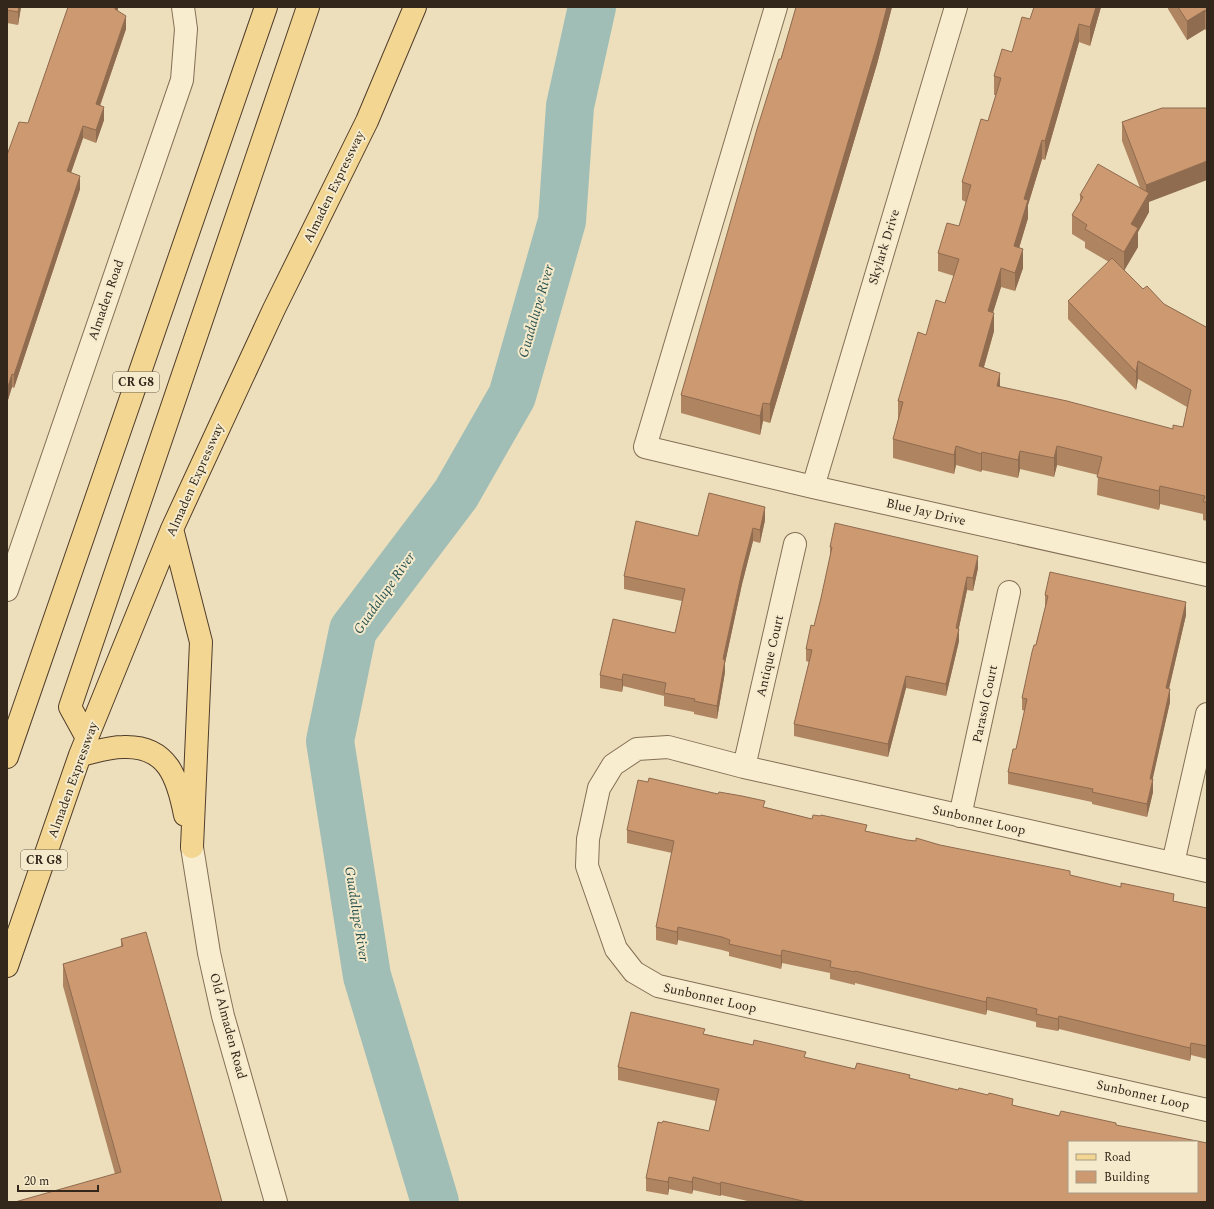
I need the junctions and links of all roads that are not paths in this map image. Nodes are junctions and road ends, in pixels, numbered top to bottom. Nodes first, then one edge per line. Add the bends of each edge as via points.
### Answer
1 (183, 7) edge
2 (266, 7) edge
3 (308, 7) edge
4 (415, 7) edge
5 (776, 7) edge
6 (956, 7) edge
7 (813, 487) junction
8 (172, 529) junction
9 (795, 544) dead end
10 (1207, 575) edge
11 (7, 590) edge
12 (1009, 592) dead end
13 (1207, 714) edge
14 (83, 746) junction
15 (7, 757) edge
16 (744, 767) junction
17 (960, 816) junction
18 (192, 847) junction
19 (1173, 863) junction
20 (1207, 871) edge
21 (7, 966) edge
22 (1207, 1110) edge
23 (276, 1202) edge

1 - 11 street, Almaden Road via 186,29 182,80
2 - 15 main road, CR G8
3 - 14 main road via 70,707
4 - 8 main road, Almaden Expressway / CR G8 via 366,121 271,316
5 - 7 street, Blue Jay Drive via 645,446
6 - 7 street, Skylark Drive
7 - 10 street, Blue Jay Drive
8 - 14 main road, Almaden Expressway / CR G8
8 - 18 main road via 201,642
9 - 16 street, Antique Court
12 - 17 street, Parasol Court
13 - 19 street
14 - 18 main road via 136,747 162,760 172,771 180,787
14 - 21 main road, Almaden Expressway / CR G8
16 - 17 street, Sunbonnet Loop
16 - 22 street, Sunbonnet Loop via 668,747 637,749 613,765 599,788 588,839 587,866 616,949 634,972 658,986
17 - 19 street, Sunbonnet Loop
18 - 23 street, Old Almaden Road via 209,953 223,1016
19 - 20 street, Sunbonnet Loop

